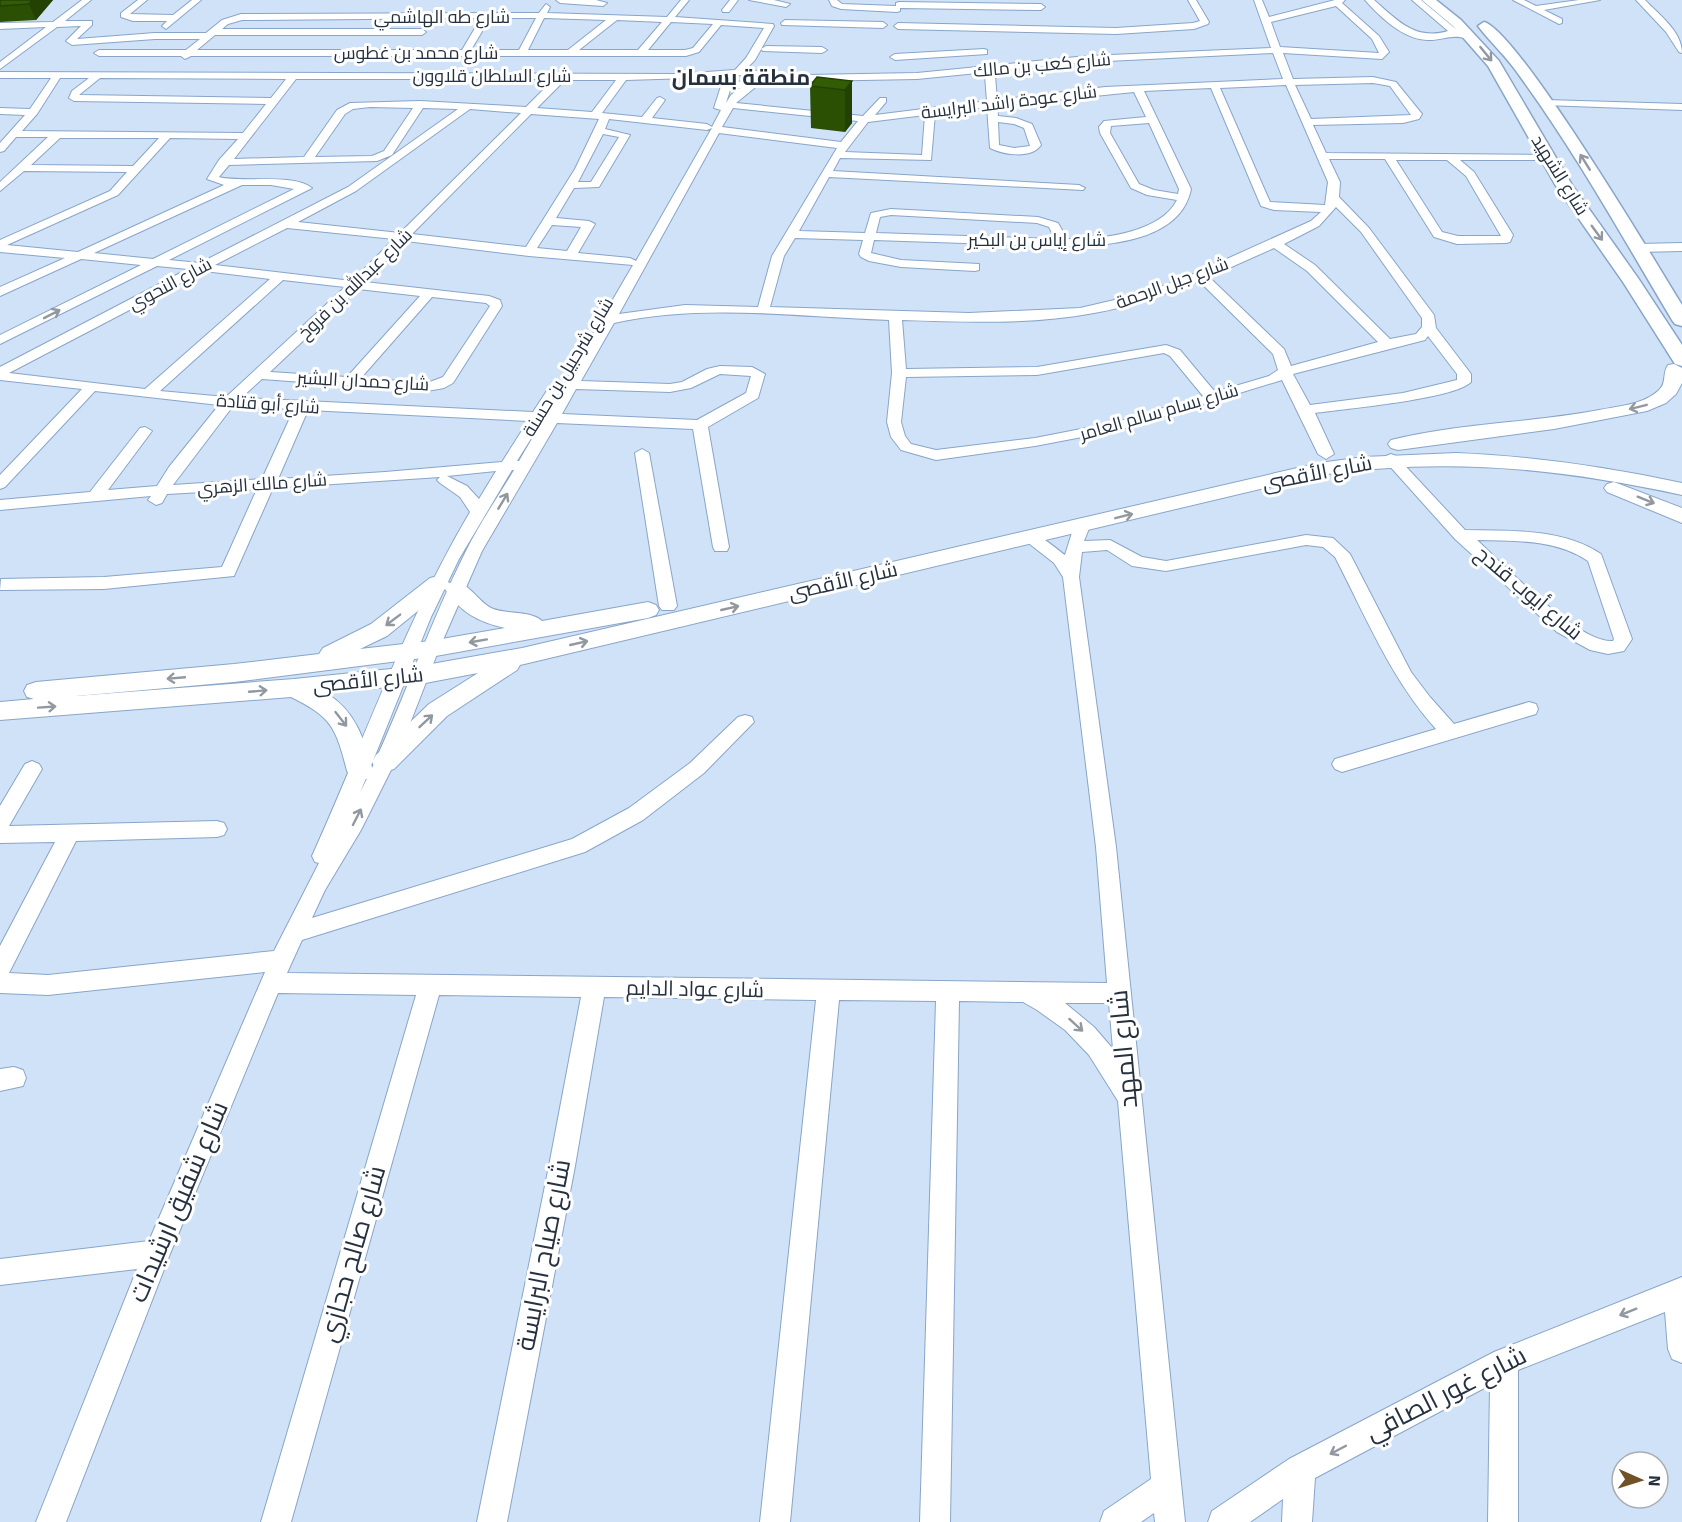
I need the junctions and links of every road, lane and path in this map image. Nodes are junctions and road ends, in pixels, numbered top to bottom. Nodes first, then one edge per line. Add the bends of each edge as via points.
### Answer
1 (87, 0) edge
2 (143, 0) edge
3 (197, 0) edge
4 (560, 0) edge
5 (685, 0) edge
6 (734, 0) edge
7 (753, 0) edge
8 (796, 0) edge
9 (833, 0) edge
10 (1033, 0) edge
11 (1192, 0) edge
12 (1354, 0) edge
13 (1369, 0) edge
14 (1416, 0) edge
15 (1428, 0) edge
16 (1448, 0) edge
17 (1517, 0) edge
18 (1596, 0) edge
19 (1640, 0) edge
20 (604, 1) edge
21 (787, 2) edge
22 (1339, 2) edge
23 (962, 3) edge
24 (1259, 4) edge
25 (546, 7) dead end
26 (1041, 7) junction
27 (386, 8) dead end
28 (1536, 9) junction
29 (726, 10) dead end
30 (1288, 13) junction
31 (1050, 15) dead end
32 (593, 16) junction
33 (898, 16) edge
34 (379, 17) junction
35 (432, 17) junction
36 (486, 17) junction
37 (540, 17) junction
38 (615, 17) junction
39 (176, 18) junction
40 (668, 18) junction
41 (1266, 21) junction
42 (1559, 21) dead end
43 (719, 22) junction
44 (1059, 22) dead end
45 (56, 24) junction
46 (777, 24) junction
47 (0, 26) edge
48 (1068, 30) junction
49 (422, 32) junction
50 (1454, 32) junction
51 (211, 34) junction
52 (155, 36) junction
53 (1470, 36) junction
54 (1122, 44) junction
55 (890, 45) dead end
56 (9, 47) dead end
57 (26, 47) junction
58 (766, 49) junction
59 (822, 50) dead end
60 (1278, 50) junction
61 (1682, 50) edge
62 (523, 52) junction
63 (571, 52) junction
64 (984, 52) dead end
65 (99, 53) dead end
66 (188, 53) junction
67 (465, 53) junction
68 (640, 53) junction
69 (895, 57) junction
70 (180, 60) dead end
71 (400, 65) junction
72 (0, 66) edge
73 (564, 75) junction
74 (0, 76) edge
75 (292, 76) junction
76 (990, 76) dead end
77 (56, 77) junction
78 (96, 77) junction
79 (623, 77) junction
80 (731, 77) junction
81 (900, 77) junction
82 (756, 78) junction
83 (1289, 82) junction
84 (1214, 85) junction
85 (1138, 89) junction
86 (660, 100) dead end
87 (883, 100) dead end
88 (271, 101) junction
89 (994, 102) junction
90 (1546, 103) junction
91 (420, 104) junction
92 (729, 105) junction
93 (468, 106) junction
94 (1682, 107) edge
95 (0, 111) edge
96 (33, 111) junction
97 (529, 111) junction
98 (930, 111) junction
99 (600, 116) junction
100 (864, 119) junction
101 (993, 119) dead end
102 (645, 120) junction
103 (1154, 120) junction
104 (1308, 122) junction
105 (805, 127) junction
106 (711, 128) junction
107 (600, 131) junction
108 (14, 134) junction
109 (57, 135) junction
110 (167, 136) junction
111 (244, 136) junction
112 (0, 149) edge
113 (840, 151) junction
114 (1323, 155) junction
115 (1344, 155) junction
116 (1388, 156) junction
117 (1449, 156) junction
118 (1547, 157) junction
119 (307, 161) junction
120 (223, 162) junction
121 (22, 168) junction
122 (135, 169) junction
123 (826, 174) junction
124 (239, 183) junction
125 (570, 185) junction
126 (0, 188) edge
127 (1079, 188) dead end
128 (314, 190) junction
129 (341, 195) junction
130 (1184, 198) junction
131 (1332, 203) junction
132 (548, 221) junction
133 (286, 224) junction
134 (791, 234) junction
135 (868, 236) junction
136 (402, 238) junction
137 (1063, 243) junction
138 (1275, 243) junction
139 (0, 246) edge
140 (1682, 247) edge
141 (1638, 248) junction
142 (529, 252) junction
143 (76, 256) junction
144 (570, 256) junction
145 (630, 262) junction
146 (151, 263) junction
147 (202, 267) junction
148 (975, 267) dead end
149 (1200, 275) junction
150 (280, 276) junction
151 (356, 284) junction
152 (0, 292) edge
153 (428, 294) junction
154 (622, 295) junction
155 (1675, 301) edge
156 (668, 310) junction
157 (763, 311) junction
158 (895, 316) junction
159 (608, 320) junction
160 (1682, 320) edge
161 (1429, 328) junction
162 (0, 340) edge
163 (1387, 344) junction
164 (1679, 370) edge
165 (1285, 372) junction
166 (899, 373) junction
167 (0, 374) edge
168 (260, 375) junction
169 (350, 382) junction
170 (572, 385) junction
171 (92, 386) junction
172 (148, 394) junction
173 (1212, 398) junction
174 (229, 402) junction
175 (302, 407) junction
176 (1306, 410) junction
177 (537, 417) junction
178 (552, 418) junction
179 (700, 425) junction
180 (145, 430) dead end
181 (1395, 452) junction
182 (642, 453) dead end
183 (1326, 454) junction
184 (1509, 462) junction
185 (514, 467) junction
186 (174, 470) junction
187 (1682, 474) edge
188 (445, 480) junction
189 (0, 484) edge
190 (264, 488) junction
191 (189, 489) junction
192 (1682, 489) edge
193 (158, 495) junction
194 (95, 496) junction
195 (0, 505) edge
196 (0, 513) edge
197 (479, 514) junction
198 (1682, 516) edge
199 (1082, 526) junction
200 (1461, 535) junction
201 (1030, 538) junction
202 (721, 547) dead end
203 (1074, 547) junction
204 (1071, 577) junction
205 (1, 585) edge
206 (447, 586) junction
207 (668, 606) junction
208 (556, 627) junction
209 (418, 651) junction
210 (522, 656) junction
211 (305, 665) junction
212 (420, 675) junction
213 (396, 677) junction
214 (294, 688) junction
215 (0, 693) edge
216 (1529, 709) dead end
217 (0, 711) edge
218 (745, 722) dead end
219 (1449, 731) junction
220 (385, 762) junction
221 (1342, 764) dead end
222 (32, 769) dead end
223 (360, 771) junction
224 (0, 824) edge
225 (217, 829) dead end
226 (70, 833) junction
227 (0, 835) edge
228 (316, 885) junction
229 (293, 933) junction
230 (0, 968) edge
231 (277, 971) junction
232 (0, 983) edge
233 (430, 985) junction
234 (594, 988) junction
235 (828, 990) junction
236 (948, 992) junction
237 (1028, 992) junction
238 (1118, 993) junction
239 (1129, 1107) junction
240 (157, 1253) junction
241 (0, 1272) edge
242 (1679, 1292) edge
243 (1682, 1349) edge
244 (1504, 1362) junction
245 (1300, 1470) junction
246 (1166, 1487) junction
247 (51, 1522) edge
248 (276, 1522) edge
249 (492, 1522) edge
250 (775, 1522) edge
251 (935, 1522) edge
252 (1115, 1522) edge
253 (1170, 1522) edge
254 (1223, 1522) edge
255 (1297, 1522) edge
256 (1503, 1522) edge

1 - 45 street
2 - 39 street via 124,15
3 - 39 street
4 - 20 street
5 - 40 street
6 - 29 street
7 - 21 street
8 - 46 street, شارع شرحبيل بن حسنة
9 - 33 street via 841,6
10 - 26 street
11 - 54 street via 1203,24
12 - 22 street
13 - 50 street via 1412,36 1423,38
14 - 50 street
15 - 53 highway, شارع الشهيد
16 - 90 highway, شارع الشهيد via 1505,46
17 - 28 street
18 - 28 street
19 - 61 street
20 - 32 street
21 - 46 street, شارع شرحبيل بن حسنة
22 - 30 street
22 - 60 street, شارع كعب بن مالك via 1376,38 1384,52 1382,56
23 - 26 street
23 - 33 street
24 - 30 street
24 - 41 street
25 - 37 street
26 - 31 street
27 - 34 street
28 - 42 street
30 - 41 street
32 - 37 street, شارع طه الهاشمي
32 - 38 street, شارع طه الهاشمي
33 - 46 street, شارع طه الهاشمي via 884,26
33 - 48 street via 929,27
34 - 35 street, شارع طه الهاشمي
34 - 51 street, شارع طه الهاشمي via 241,17 228,20
35 - 36 street, شارع طه الهاشمي
35 - 49 street
36 - 37 street, شارع طه الهاشمي
36 - 67 street
37 - 62 street
38 - 40 street, شارع طه الهاشمي
38 - 63 street
39 - 52 street
40 - 43 street, شارع طه الهاشمي
40 - 68 street
41 - 60 street
43 - 46 street, شارع طه الهاشمي
43 - 68 street, شارع محمد بن غطوس via 694,51
44 - 48 street
45 - 47 street
45 - 52 street via 89,23 72,42
45 - 57 street
46 - 58 street, شارع شرحبيل بن حسنة
46 - 80 street, شارع شرحبيل بن حسنة via 750,60
48 - 54 street
49 - 51 street
49 - 71 street
50 - 53 street
51 - 52 street
51 - 66 street, شارع طه الهاشمي
53 -> 118 highway, شارع الشهيد via 1498,71
54 - 60 street, شارع كعب بن مالك
54 - 81 street, شارع كعب بن مالك
55 - 69 street
56 - 57 street
57 - 72 street
58 - 59 street
58 - 82 street, شارع شرحبيل بن حسنة
60 - 83 street
62 - 63 street, شارع محمد بن غطوس
62 - 67 street, شارع محمد بن غطوس
63 - 68 street, شارع محمد بن غطوس
64 - 69 street
65 - 66 street, شارع محمد بن غطوس
66 - 70 street, شارع طه الهاشمي
66 - 71 street, شارع محمد بن غطوس
67 - 71 street, شارع محمد بن غطوس
69 - 81 street
71 - 73 street, شارع السلطان قلاوون
71 - 75 street, شارع السلطان قلاوون
73 - 79 street, شارع السلطان قلاوون
73 - 97 street, شارع عبدالله بن فروخ
74 - 75 street, شارع السلطان قلاوون via 169,71
74 - 77 street, شارع السلطان قلاوون
75 - 78 street, شارع السلطان قلاوون
75 - 88 street
76 - 89 street
77 - 78 street, شارع السلطان قلاوون
77 - 96 street
78 - 88 street via 74,98
79 - 80 street, شارع السلطان قلاوون
79 - 99 street
80 - 82 street
80 - 82 street via 742,85
80 - 106 street, شارع شرحبيل بن حسنة
81 - 82 street, شارع كعب بن مالك
82 - 92 street, شارع شرحبيل بن حسنة
83 - 84 street, شارع عودة راشد البرايسة
83 - 104 street
83 - 104 street, شارع عودة راشد البرايسة via 1385,81 1398,88 1417,114 1403,120
84 - 85 street, شارع عودة راشد البرايسة
84 - 131 street via 1263,202 1271,207
85 - 89 street, شارع عودة راشد البرايسة
85 - 103 street
86 - 102 street
87 - 100 street
88 - 111 street
89 - 98 street, شارع عودة راشد البرايسة
89 - 101 street
90 - 94 street
141 -> 90 highway, شارع الشهيد
91 - 93 street
91 - 119 street via 370,104 345,109
91 - 119 street via 392,148 382,156
92 - 105 street, شارع عودة راشد البرايسة
92 - 106 street, شارع شرحبيل بن حسنة
93 - 97 street
93 - 129 street, شارع النحوي
95 - 96 street
96 - 108 street
97 - 99 street
97 - 136 street, شارع عبدالله بن فروخ
98 - 100 street, شارع عودة راشد البرايسة
98 - 113 street via 927,158
99 - 102 street
99 - 107 street
100 - 105 street, شارع عودة راشد البرايسة
100 - 113 street
102 - 106 street
103 - 130 street via 1182,182
103 - 130 street via 1108,123 1105,133 1135,186
104 - 114 street
105 - 106 street
105 - 113 street
106 - 145 street, شارع شرحبيل بن حسنة
106 - 154 street, شارع شرحبيل بن حسنة
107 - 125 street
107 - 125 street via 625,136 595,185
108 - 109 street
108 - 112 street
109 - 110 street
109 - 121 street
110 - 111 street
110 - 122 street
111 - 120 street
113 - 123 street
114 - 115 street
114 - 115 street
114 - 131 street via 1334,182
115 - 116 street
116 - 117 street
116 - 117 street via 1438,234 1457,240 1506,239 1470,174
117 - 118 street
118 -> 164 highway, شارع الشهيد via 1632,282 1637,309
119 - 120 street
120 - 124 street via 212,179
121 - 122 street
121 - 126 street
122 - 139 street via 114,193
123 - 127 street
123 - 134 street
124 - 128 street via 271,182
124 - 143 street
125 - 132 street
128 - 129 street
128 - 146 street
129 - 133 street, شارع النحوي
130 - 137 street, شارع إياس بن البكير via 1167,219 1132,235 1099,243
131 - 138 street, شارع جبل الرحمة via 1311,227
131 - 161 street via 1354,216 1429,318
132 - 142 street
132 - 144 street via 589,224
133 - 136 street
133 - 147 street, شارع النحوي
134 - 135 street, شارع إياس بن البكير
134 - 157 street via 778,256
135 - 137 street, شارع إياس بن البكير
135 - 137 street via 875,215 891,212 1038,220 1054,225
135 - 148 street via 865,254 878,261
136 - 142 street
136 - 151 street, شارع عبدالله بن فروخ
138 - 149 street, شارع جبل الرحمة
138 - 163 street via 1311,268
139 - 143 street, شارع حمدان البشير
140 - 141 street
141 - 155 highway, شارع الشهيد
142 - 144 street
143 - 146 street, شارع حمدان البشير
143 - 152 street
144 - 145 street
145 - 177 street, شارع شرحبيل بن حسنة
146 - 147 street, شارع حمدان البشير
162 -> 146 street
147 - 150 street, شارع حمدان البشير
147 - 167 street, شارع النحوي
149 - 158 street, شارع جبل الرحمة via 1141,297 1078,312
149 - 165 street via 1279,352
150 - 151 street, شارع حمدان البشير
150 - 172 street
151 - 153 street, شارع حمدان البشير
151 - 168 street, شارع عبدالله بن فروخ
153 - 169 street
153 - 169 street, شارع حمدان البشير via 489,300 496,306 448,380 427,387
154 - 156 street, شارع جبل الرحمة via 641,305
154 - 159 street, شارع شرحبيل بن حسنة
155 - 160 highway, شارع الشهيد
156 - 157 street, شارع جبل الرحمة
156 - 159 street, شارع جبل الرحمة
157 - 158 street, شارع جبل الرحمة
158 - 166 street, شارع بسام سالم العامر
159 - 170 street, شارع شرحبيل بن حسنة
161 - 163 street, شارع بسام سالم العامر via 1420,337
161 - 176 street via 1464,374 1464,382 1403,397
163 - 165 street, شارع بسام سالم العامر
164 -> 181 main road via 1667,393 1645,405 1565,422 1449,435
165 - 173 street, شارع بسام سالم العامر
165 - 176 street
166 - 173 street via 1037,371 1166,349 1175,353
166 - 173 street, شارع بسام سالم العامر via 894,422 898,437 906,447 936,455 1083,434
167 - 171 street, شارع أبو قتادة
168 - 169 street, شارع حمدان البشير
168 - 174 street, شارع عبدالله بن فروخ
170 - 178 street, شارع شرحبيل بن حسنة
170 - 179 street via 670,388 720,370 752,371 758,375 753,395
171 - 172 street, شارع أبو قتادة
171 - 189 street
172 - 174 street, شارع أبو قتادة
174 - 175 street, شارع أبو قتادة
174 - 186 street, شارع عبدالله بن فروخ
175 - 177 street, شارع أبو قتادة
175 - 190 street
176 - 183 street
177 - 185 street, شارع شرحبيل بن حسنة
178 - 179 street
178 - 185 street, شارع شرحبيل بن حسنة
179 - 202 street
180 - 194 street
181 - 183 main road, شارع الأقصى
181 - 184 main road, شارع الأقصى
181 - 187 main road, شارع الأقصى via 1538,448 1602,456
199 -> 181 main road, شارع الأقصى
181 - 200 street, شارع أيوب قندح
182 - 207 street
183 - 207 main road, شارع الأقصى
184 - 192 main road, شارع الأقصى via 1610,474
184 -> 198 main road via 1602,484
185 - 188 street, شارع مالك الزهري
185 - 190 street, شارع مالك الزهري
185 - 197 street, شارع شرحبيل بن حسنة
206 -> 185 street, شارع شرحبيل بن حسنة via 474,551
186 - 191 street
186 - 193 street, شارع عبدالله بن فروخ
188 - 190 street, شارع مالك الزهري
188 - 197 street via 465,492
190 - 191 street, شارع مالك الزهري
190 - 193 street, شارع مالك الزهري
190 - 205 street via 228,572 104,583
191 - 193 street, شارع مالك الزهري
193 - 194 street, شارع مالك الزهري
193 - 196 street, شارع مالك الزهري
194 - 195 street, شارع مالك الزهري
197 - 206 street, شارع شرحبيل بن حسنة
199 - 201 main road, شارع الأقصى
199 - 203 street, شارع المهد
200 - 200 street, شارع أيوب قندح via 1522,538 1586,549 1595,558 1623,639 1618,647 1608,648 1576,638
201 - 204 street via 1060,559
210 -> 201 main road, شارع الأقصى
203 - 204 street, شارع المهد
203 - 219 street via 1110,545 1138,562 1166,566 1306,540 1334,545 1404,675
204 - 238 street, شارع المهد via 1106,847
206 - 208 main road via 487,616
206 - 209 street, شارع شرحبيل بن حسنة
206 -> 211 main road via 361,641
207 - 208 main road, شارع الأقصى
208 -> 209 main road, شارع الأقصى
209 - 211 main road, شارع الأقصى
209 - 212 street, شارع شفيق ارشيدات
209 - 213 street, شارع شفيق ارشيدات
210 - 212 main road, شارع الأقصى
220 -> 210 main road via 438,710
211 -> 215 main road, شارع الأقصى
212 - 213 main road, شارع الأقصى
212 - 220 street, شارع شفيق ارشيدات
213 - 214 main road, شارع الأقصى
213 - 223 street, شارع شفيق ارشيدات
217 -> 214 main road, شارع الأقصى
214 -> 223 main road via 327,704 342,719
216 - 219 street
218 - 229 street via 697,768 636,814 578,846
219 - 221 street
228 -> 220 street, شارع شفيق ارشيدات via 354,824
222 - 224 street
223 - 228 street, شارع شفيق ارشيدات via 320,860
225 - 226 street
226 - 227 street
226 - 230 street
228 - 229 street, شارع شفيق ارشيدات
229 - 231 street, شارع شفيق ارشيدات
231 - 232 street, شارع عواد الدايم via 48,984
231 - 233 street, شارع عواد الدايم
231 - 240 street, شارع شفيق ارشيدات
233 - 234 street, شارع عواد الدايم
233 - 248 street, شارع صالح حجازي
234 - 235 street, شارع عواد الدايم
234 - 249 street, شارع صياح البرايسة
235 - 236 street, شارع عواد الدايم
235 - 250 street
236 - 237 street, شارع عواد الدايم
236 - 251 street
237 - 238 street, شارع عواد الدايم
237 -> 239 street via 1061,1012 1090,1038 1113,1070
238 - 239 street, شارع المهد
239 - 246 street, شارع المهد
240 - 241 street
240 - 247 street, شارع شفيق ارشيدات
242 - 243 street
242 -> 244 street, شارع غور الصافي
244 -> 245 street, شارع غور الصافي
244 - 256 street
245 - 254 street, شارع غور الصافي
245 - 255 street
246 - 252 street
246 - 253 street, شارع المهد

